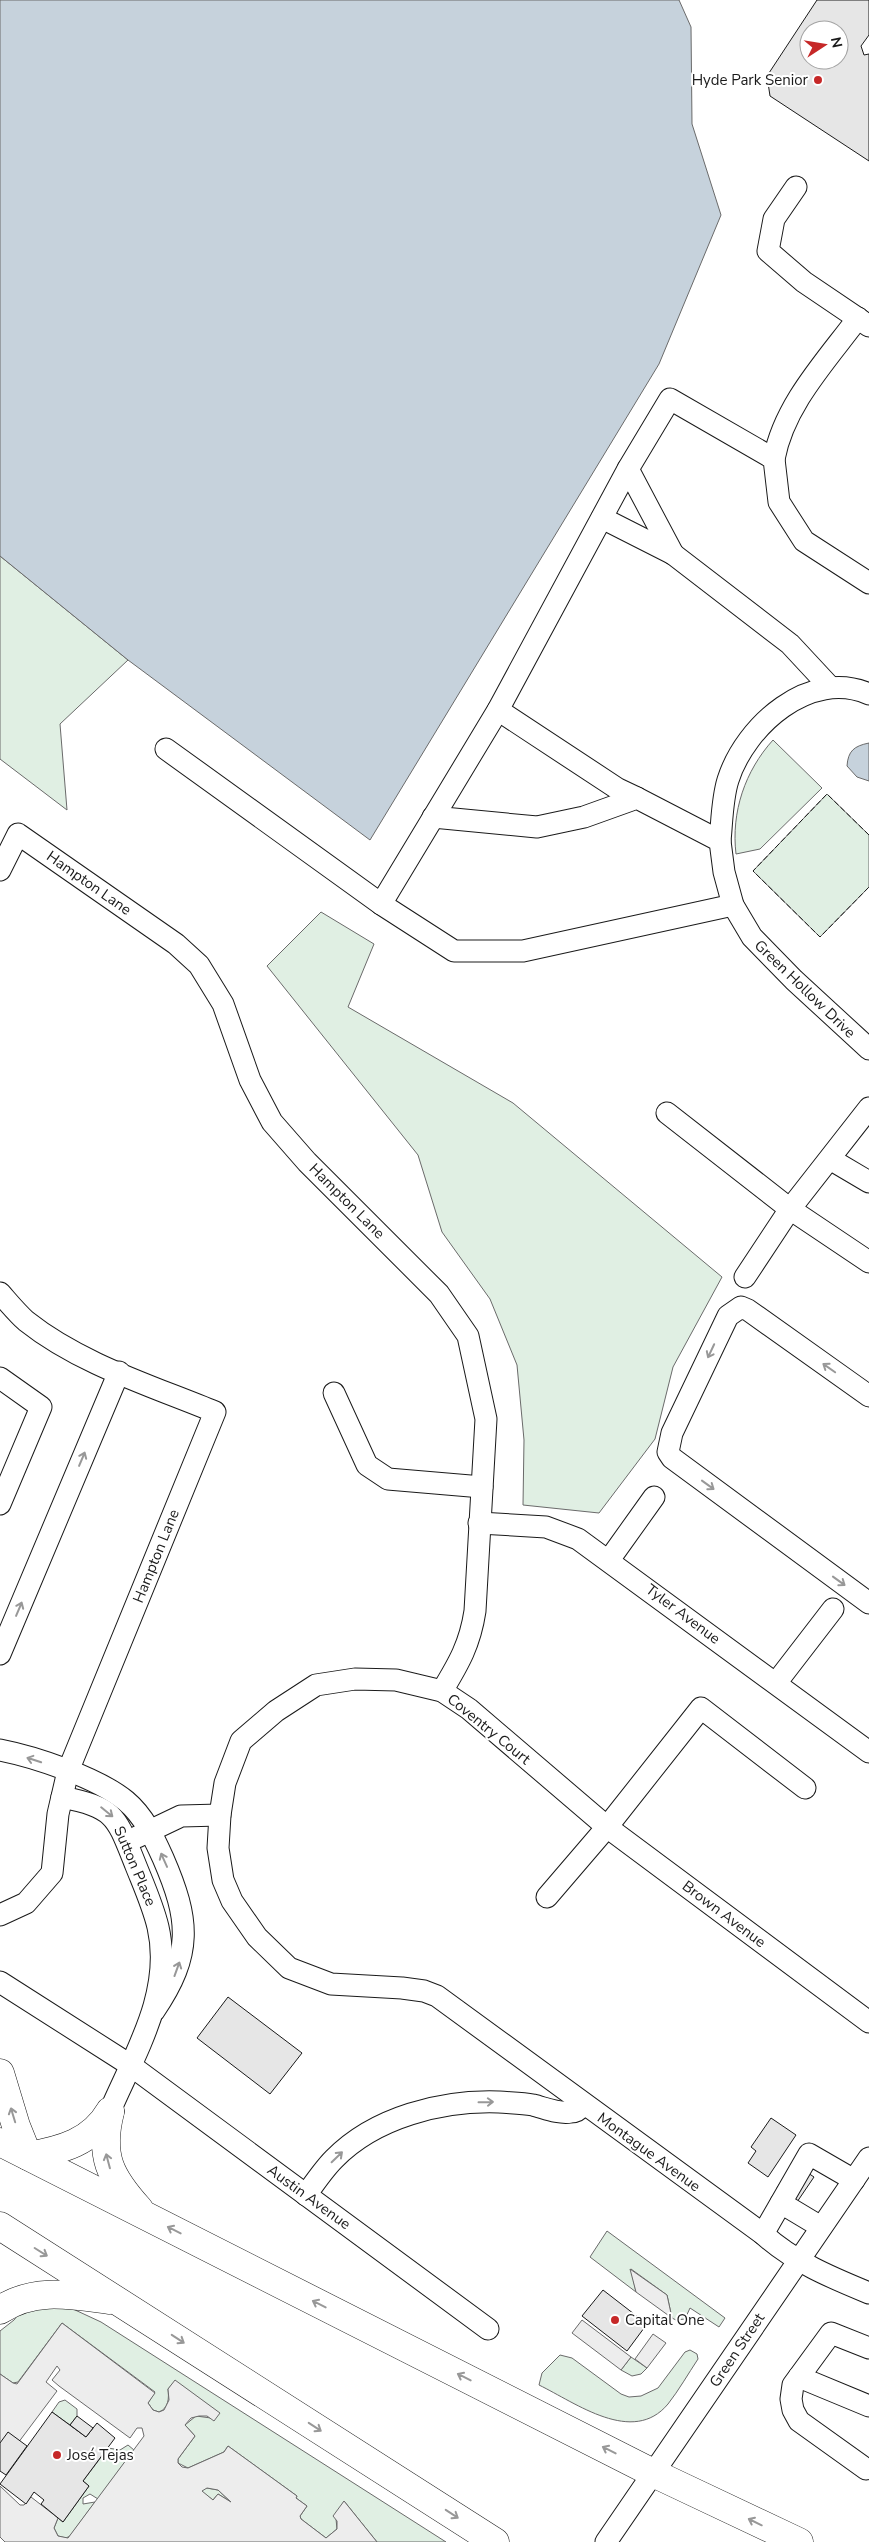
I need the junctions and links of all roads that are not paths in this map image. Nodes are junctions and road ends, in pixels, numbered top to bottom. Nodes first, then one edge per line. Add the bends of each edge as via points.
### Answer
1 (796, 186) dead end
2 (863, 322) edge
3 (774, 459) junction
4 (628, 469) junction
5 (602, 518) junction
6 (672, 554) junction
7 (869, 583) edge
8 (830, 687) junction
9 (869, 694) edge
10 (498, 710) junction
11 (166, 748) dead end
12 (637, 798) junction
13 (433, 817) junction
14 (720, 841) junction
15 (0, 870) edge
16 (381, 904) junction
17 (733, 905) junction
18 (869, 1049) edge
19 (869, 1108) edge
20 (667, 1113) dead end
21 (830, 1159) junction
22 (869, 1182) edge
23 (790, 1209) junction
24 (869, 1262) edge
25 (745, 1276) dead end
26 (0, 1293) edge
27 (119, 1372) junction
28 (0, 1378) edge
29 (334, 1393) dead end
30 (869, 1396) edge
31 (482, 1487) junction
32 (654, 1497) dead end
33 (0, 1504) edge
34 (479, 1523) junction
35 (609, 1560) junction
36 (869, 1603) edge
37 (833, 1609) dead end
38 (0, 1654) edge
39 (776, 1683) junction
40 (442, 1691) junction
41 (0, 1750) edge
42 (869, 1752) edge
43 (68, 1771) junction
44 (805, 1788) dead end
45 (62, 1797) junction
46 (580, 1805) joint
47 (220, 1815) junction
48 (607, 1827) junction
49 (150, 1831) junction
50 (126, 1842) junction
51 (547, 1897) dead end
52 (181, 1906) junction
53 (154, 1913) junction
54 (0, 1915) edge
55 (0, 1982) edge
56 (437, 1996) joint
57 (154, 2011) junction
58 (869, 2022) edge
59 (130, 2065) junction
60 (0, 2072) edge
61 (584, 2105) junction
62 (110, 2111) junction
63 (0, 2142) edge
64 (28, 2156) junction
65 (869, 2158) edge
66 (854, 2180) junction
67 (306, 2194) junction
68 (781, 2203) junction
69 (144, 2215) junction
70 (0, 2226) edge
71 (821, 2227) junction
72 (762, 2234) junction
73 (798, 2261) junction
74 (869, 2293) edge
75 (119, 2301) junction
76 (0, 2310) edge
77 (488, 2329) dead end
78 (869, 2348) edge
79 (799, 2377) junction
80 (869, 2406) edge
81 (653, 2472) junction
82 (868, 2473) edge
83 (495, 2542) edge
84 (606, 2542) edge
85 (799, 2542) edge

1 - 2 street via 774,218 768,251 804,282
2 - 3 street via 797,400 778,437
3 - 4 street via 670,399
3 - 7 street via 779,502 804,541
4 - 5 street
4 - 6 street
5 - 6 street
5 - 10 street
6 - 8 street via 790,644
8 - 9 street via 854,688
8 - 14 street, Green Hollow Drive via 805,695 773,715 742,749 728,781
10 - 12 street via 618,789
10 - 13 street
11 - 16 street
12 - 13 street via 584,817 537,827
12 - 14 street
13 - 16 street
14 - 17 street, Green Hollow Drive
15 - 31 street, Hampton Lane via 18,834 176,944 199,965 223,1004 250,1080 272,1122 306,1162 439,1294 468,1336 486,1419
16 - 17 street via 454,950 523,951
17 - 18 street, Green Hollow Drive via 752,937
19 - 21 street
20 - 23 street
21 - 22 street
21 - 23 street
23 - 24 street
23 - 25 street
26 - 27 street, Hampton Lane via 25,1320 56,1342
38 -> 27 street
27 - 43 street, Hampton Lane via 215,1412
28 - 33 street via 41,1407
29 - 31 street via 367,1465 388,1479
30 -> 36 street via 741,1307 728,1316 672,1433 668,1452
31 - 34 street, Hampton Lane
32 - 35 street
34 - 35 street, Tyler Avenue via 528,1524 556,1529
34 - 40 street, Hampton Lane via 472,1633 464,1655
35 - 39 street, Tyler Avenue
37 - 39 street
39 - 42 street, Tyler Avenue
40 - 46 street, Coventry Court via 469,1709
40 - 47 street, Coventry Court via 396,1680 355,1679 316,1685 276,1711 241,1740 226,1783
43 -> 41 street, Sutton Place
43 - 45 street, Hampton Lane
43 - 49 street, Sutton Place via 117,1794 138,1812
44 - 48 street via 701,1708
45 -> 50 street, Sutton Place via 107,1811 118,1824
45 - 54 street, Hampton Lane via 52,1873 26,1903
46 - 48 street, Brown Avenue
47 - 49 street via 181,1816
47 - 56 street, Coventry Court via 219,1864 222,1880 257,1937 290,1968 331,1984 408,1989
48 - 51 street
48 - 58 street, Brown Avenue
49 - 50 street
52 -> 49 street, Sutton Place
50 - 53 street, Sutton Place
52 - 53 street, Sutton Place
57 -> 52 street, Sutton Place via 180,1963 183,1940
53 - 57 street, Sutton Place via 161,1963
55 - 59 street, Austin Avenue
56 - 61 street, Montague Avenue
57 - 59 street, Sutton Place
59 - 62 street, Sutton Place
59 - 67 street, Austin Avenue
64 -> 60 highway
67 -> 61 street via 346,2149 382,2126 412,2114 480,2102 515,2103 567,2112 579,2110
61 - 72 street, Montague Avenue
62 - 64 highway via 96,2131 83,2141
69 -> 62 highway via 124,2192 108,2164 105,2138
63 - 64 highway
64 - 69 highway
65 - 66 street, Green Street
66 - 68 street via 809,2154
66 - 71 street, Green Street
67 - 77 street, Austin Avenue
68 - 71 street
68 - 72 street
81 -> 69 highway
70 -> 75 highway
71 - 73 street, Green Street
72 - 73 street, Montague Avenue
73 - 74 street, Montague Avenue
73 - 81 street, Green Street
75 - 76 highway via 51,2294 26,2297
75 -> 83 highway
78 - 79 street via 831,2333
79 - 80 street
79 - 82 street via 793,2385 791,2399 799,2421
81 - 84 street, Green Street
85 -> 81 highway

